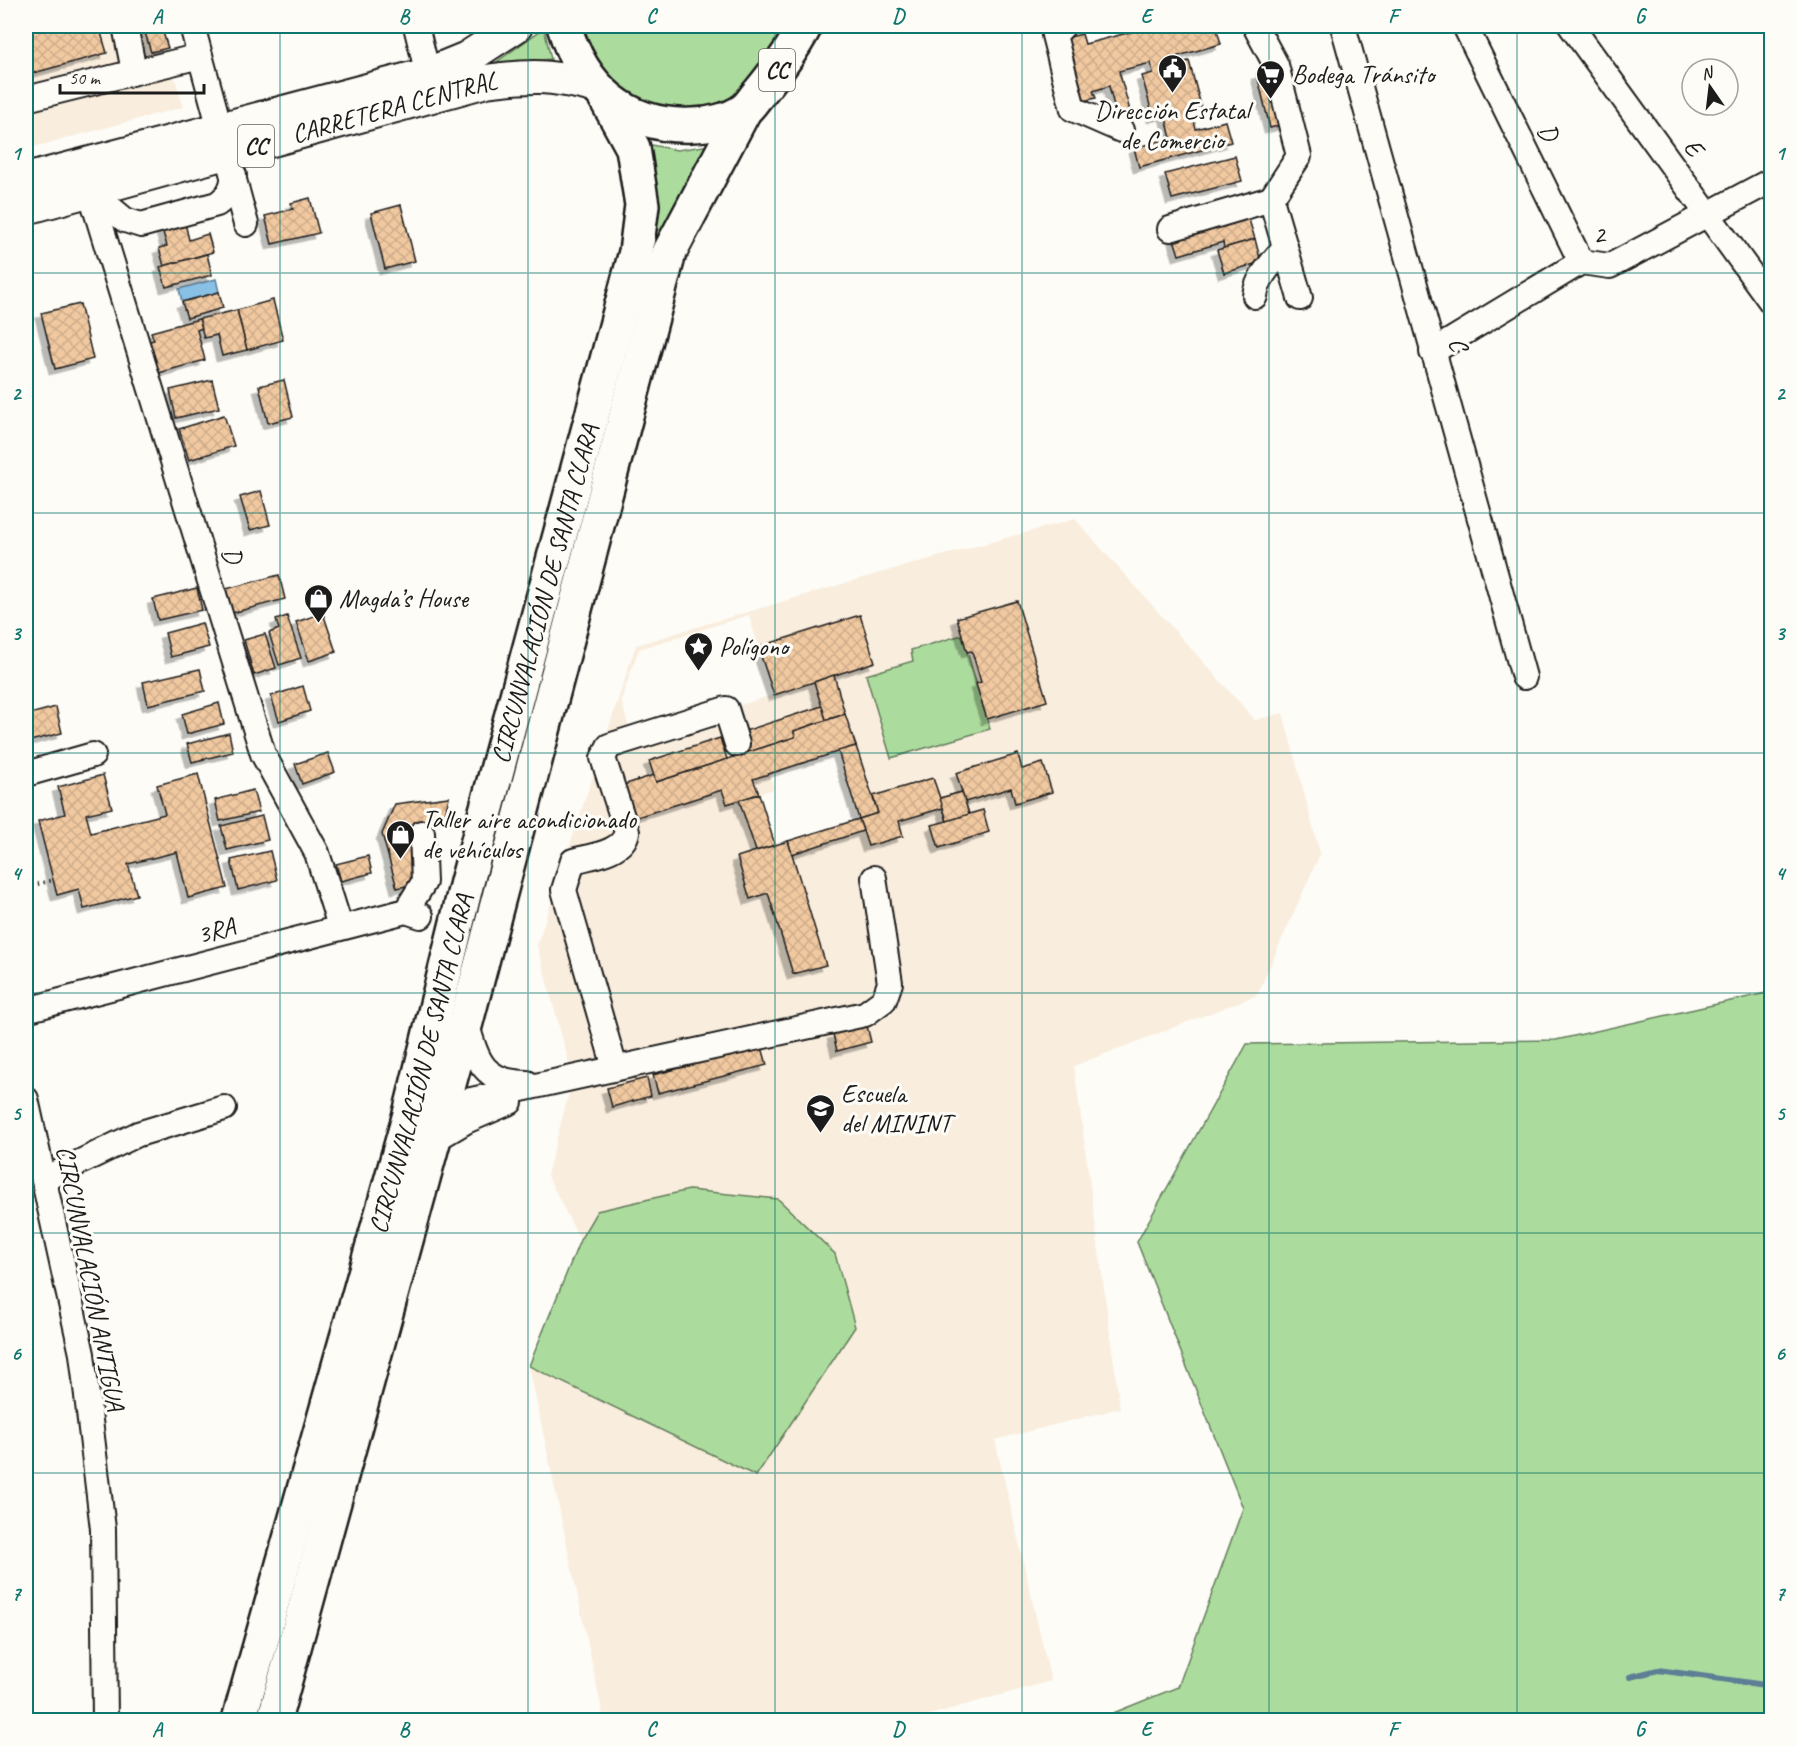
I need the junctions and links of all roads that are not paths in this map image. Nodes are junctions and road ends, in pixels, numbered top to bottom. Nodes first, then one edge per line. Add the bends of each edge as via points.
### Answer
1 (125, 26) edge
2 (192, 26) edge
3 (416, 26) edge
4 (516, 26) edge
5 (564, 26) edge
6 (805, 26) edge
7 (1063, 26) edge
8 (1255, 26) edge
9 (1342, 26) edge
10 (1466, 26) edge
11 (1571, 26) edge
12 (200, 56) junction
13 (134, 71) junction
14 (428, 74) junction
15 (599, 91) junction
16 (26, 99) edge
17 (744, 111) junction
18 (1121, 130) dead end
19 (228, 153) junction
20 (26, 180) edge
21 (1772, 180) edge
22 (90, 191) junction
23 (1271, 199) junction
24 (26, 208) edge
25 (1707, 214) junction
26 (246, 224) dead end
27 (1170, 229) dead end
28 (1285, 247) junction
29 (1581, 262) junction
30 (1255, 296) dead end
31 (1300, 298) dead end
32 (1772, 303) edge
33 (1432, 352) junction
34 (1524, 677) dead end
35 (737, 744) dead end
36 (93, 755) dead end
37 (26, 774) edge
38 (422, 833) dead end
39 (874, 878) dead end
40 (340, 927) junction
41 (26, 1010) edge
42 (466, 1022) junction
43 (615, 1068) junction
44 (553, 1083) junction
45 (26, 1099) edge
46 (444, 1106) junction
47 (224, 1108) dead end
48 (410, 1114) junction
49 (434, 1140) junction
50 (45, 1179) junction
51 (105, 1720) edge
52 (239, 1720) edge
53 (274, 1720) edge

1 - 13 street
2 - 12 street
3 - 14 street
4 - 14 main road, CARRETERA CENTRAL / CC via 467,58
5 - 15 highway, CC via 570,47
6 - 17 highway, CC via 790,55
7 - 18 street via 1054,35 1073,110
8 - 23 street via 1276,65 1299,156
9 - 33 street, C
10 - 29 street, D
11 - 25 street, E
12 - 13 street
12 - 19 street
13 - 16 street
14 - 19 main road, CARRETERA CENTRAL / CC
15 - 17 highway, CC via 635,117 670,126 708,125
15 - 19 main road, CARRETERA CENTRAL / CC via 553,76 486,81
15 - 48 highway, CIRCUNVALACIÓN DE SANTA CLARA via 633,148 642,205 636,252 470,870
17 - 42 highway, CIRCUNVALACIÓN DE SANTA CLARA via 669,253
19 - 20 main road, CARRETERA CENTRAL / CC
19 - 22 main road, CARRETERA CENTRAL / CC
19 - 22 street via 232,188 226,197 217,204 141,225 125,220
19 - 26 street
21 - 25 street, 2
22 - 24 main road, CARRETERA CENTRAL / CC
22 - 40 street, D via 263,754 317,853
23 - 27 street
23 - 28 street
25 - 29 street, 2 via 1610,266
25 - 32 street, E
28 - 30 street via 1263,275
28 - 31 street
29 - 33 street, 2
33 - 34 street, C
35 - 43 street via 726,709 609,746 603,758 627,832 626,841 573,861 564,890
36 - 37 street
38 - 40 street, 3RA via 424,882 414,914
39 - 43 street via 890,983 884,1000 865,1014
40 - 41 street, 3RA
42 - 44 street via 476,1057 493,1076 510,1083
42 - 46 highway, CIRCUNVALACIÓN DE SANTA CLARA
43 - 44 street
44 - 46 street
44 - 49 street
45 - 50 street, CIRCUNVALACIÓN ANTIGUA
46 - 48 street
46 - 49 highway, CIRCUNVALACIÓN DE SANTA CLARA
47 - 50 street via 138,1134
48 - 52 highway, CIRCUNVALACIÓN DE SANTA CLARA
49 - 53 highway, CIRCUNVALACIÓN DE SANTA CLARA
50 - 51 street, CIRCUNVALACIÓN ANTIGUA via 82,1354 103,1529

